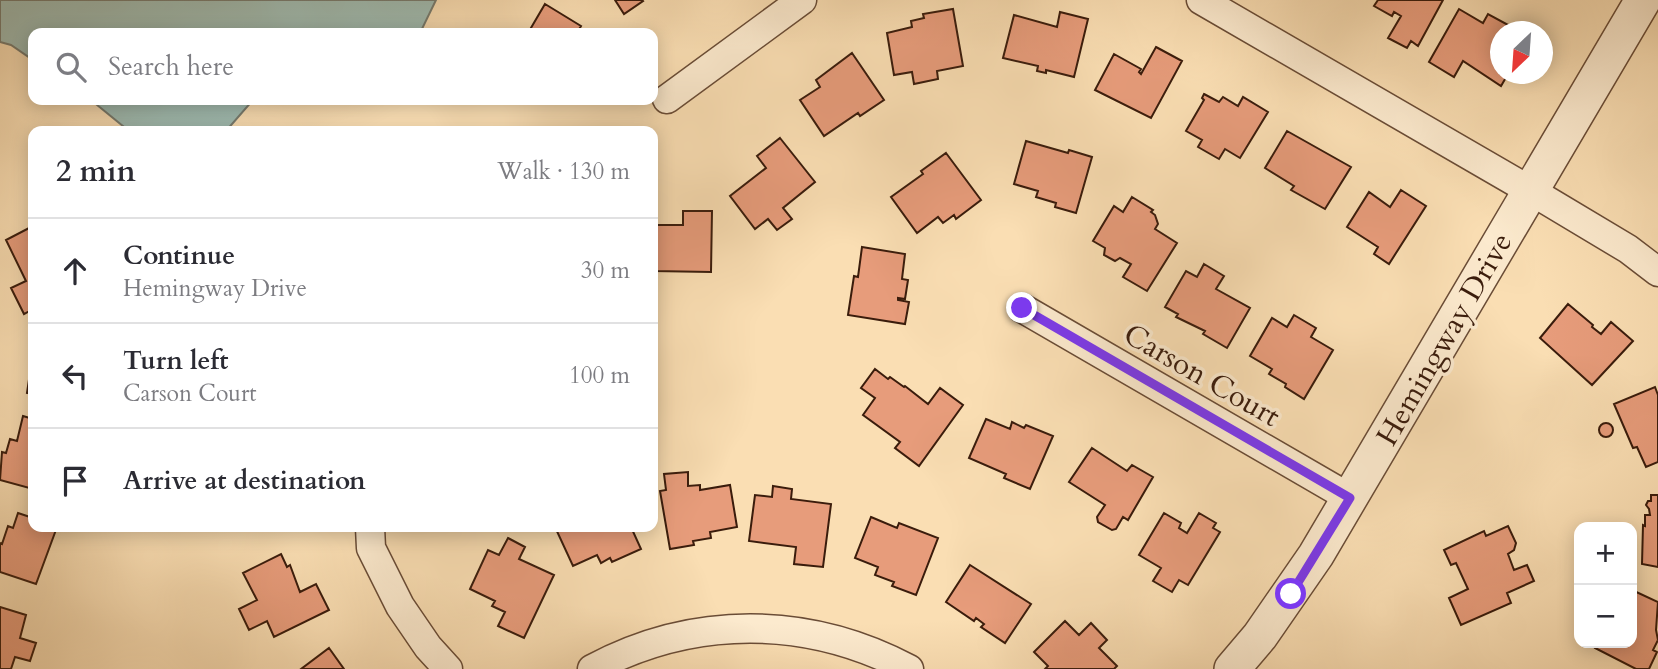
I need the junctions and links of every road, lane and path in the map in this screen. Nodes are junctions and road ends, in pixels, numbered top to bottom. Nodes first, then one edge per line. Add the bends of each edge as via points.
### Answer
1 (802, 0) edge
2 (1201, 0) edge
3 (1643, 0) edge
4 (667, 99) dead end
5 (1531, 191) junction
6 (1658, 272) edge
7 (1022, 308) dead end
8 (1350, 498) junction
9 (370, 532) edge
10 (448, 669) edge
11 (592, 669) edge
12 (909, 669) edge
13 (1232, 669) edge

1 - 4 street
2 - 5 street
3 - 5 street, Hemingway Drive
5 - 6 street
5 - 8 street, Hemingway Drive
7 - 8 street, Carson Court
8 - 13 street, Hemingway Drive via 1291,594
9 - 10 street via 372,548 400,606
11 - 12 street via 656,641 725,628 760,627 827,636

